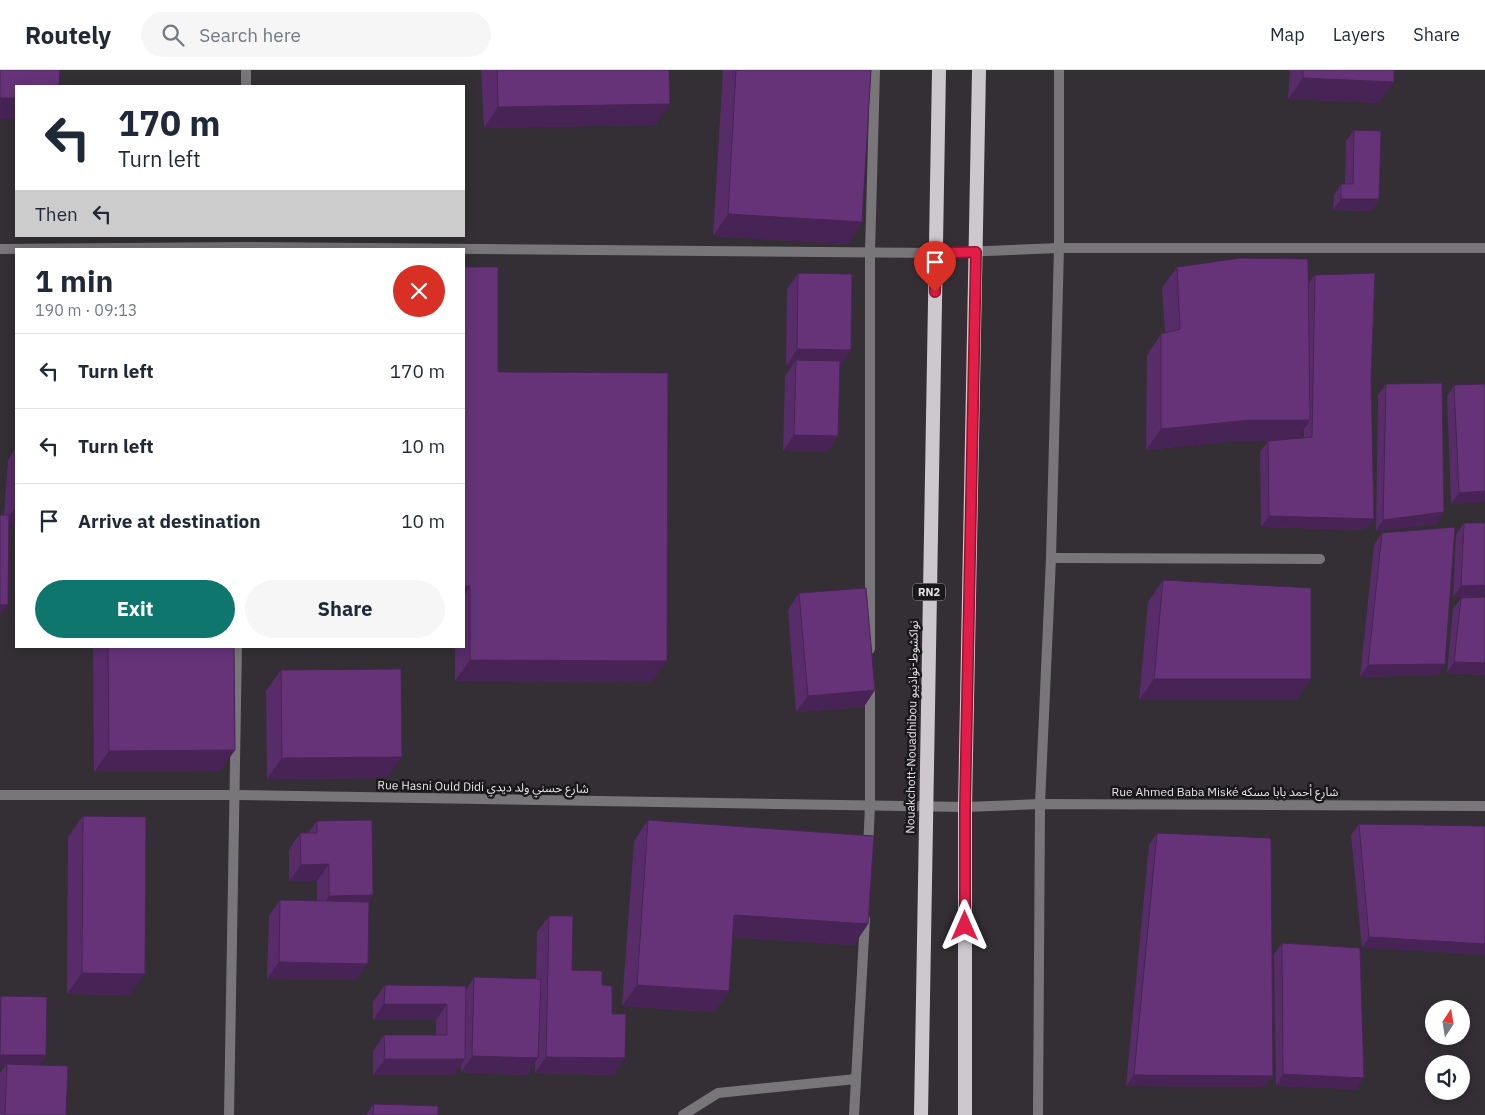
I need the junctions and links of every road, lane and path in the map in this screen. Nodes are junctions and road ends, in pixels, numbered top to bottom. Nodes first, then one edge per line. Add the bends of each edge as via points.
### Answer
1 (246, 70) edge
2 (876, 70) edge
3 (939, 70) edge
4 (979, 70) edge
5 (1059, 70) edge
6 (246, 85) edge
7 (243, 244) edge
8 (49, 248) edge
9 (1059, 248) junction
10 (1485, 248) edge
11 (0, 249) edge
12 (15, 249) edge
13 (870, 252) junction
14 (976, 252) junction
15 (936, 253) junction
16 (1051, 558) junction
17 (1320, 559) dead end
18 (236, 648) edge
19 (870, 658) edge
20 (870, 677) edge
21 (0, 795) edge
22 (234, 795) junction
23 (1040, 804) junction
24 (870, 806) junction
25 (926, 806) junction
26 (1485, 806) edge
27 (965, 807) junction
28 (868, 855) edge
29 (865, 913) edge
30 (856, 1079) junction
31 (229, 1115) edge
32 (683, 1115) edge
33 (854, 1115) edge
34 (921, 1115) edge
35 (965, 1115) edge
36 (1038, 1115) edge

1 - 6 street
2 - 13 street
3 - 15 highway, Nouakchott-Nouadhibou نواكشوط-نواذيبو / RN2
4 - 14 highway
5 - 9 street
7 - 8 street
7 - 13 street
9 - 10 street
9 - 14 street
9 - 16 street
11 - 12 street
13 - 15 street
13 - 19 street
14 - 15 street
14 - 27 highway
15 - 25 highway, Nouakchott-Nouadhibou نواكشوط-نواذيبو / RN2
16 - 17 street
16 - 23 street
18 - 22 street
20 - 24 street
21 - 22 street, Rue Hasni Ould Didi شارع حسني ولد ديدي
22 - 24 street, Rue Hasni Ould Didi شارع حسني ولد ديدي
22 - 31 street
23 - 26 street, Rue Ahmed Baba Miské شارع أحمد بابا مسكه
23 - 27 street, Rue Ahmed Baba Miské شارع أحمد بابا مسكه
23 - 36 street
24 - 25 street, Rue Hasni Ould Didi شارع حسني ولد ديدي
24 - 28 street
25 - 27 street, Rue Hasni Ould Didi شارع حسني ولد ديدي
25 - 34 highway, Nouakchott-Nouadhibou نواكشوط-نواذيبو / RN2
27 - 35 highway
29 - 30 street
30 - 32 street via 718,1093
30 - 33 street

